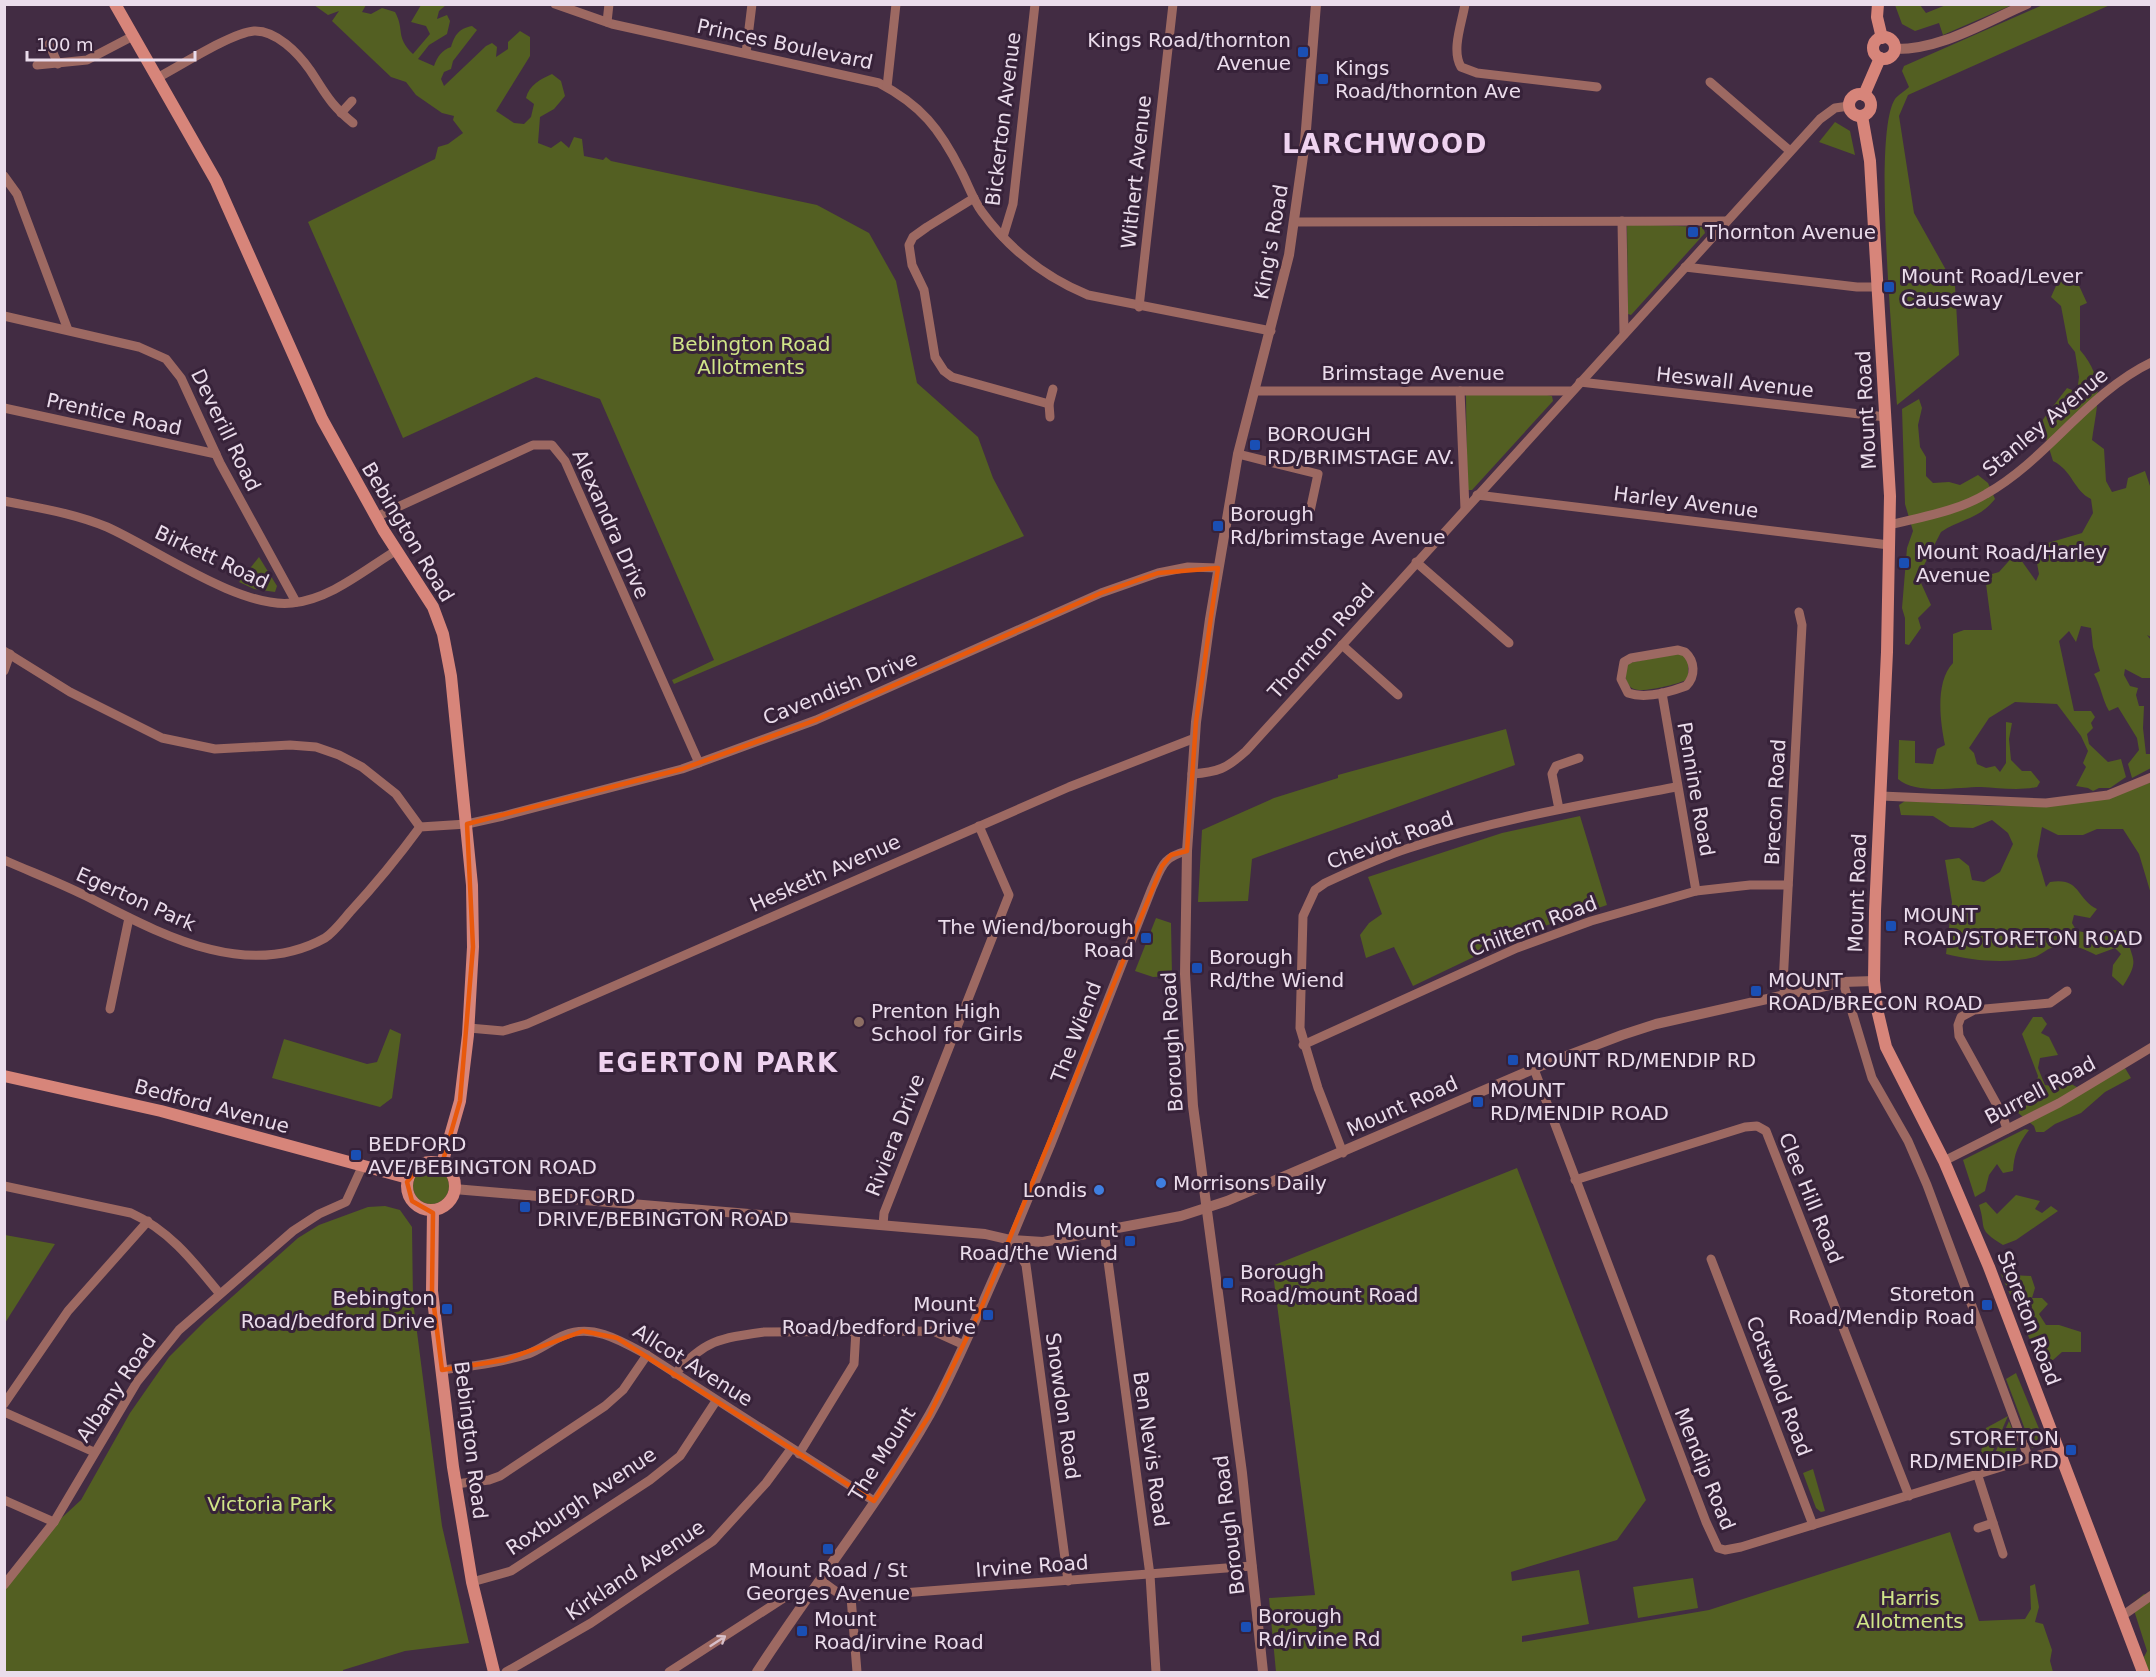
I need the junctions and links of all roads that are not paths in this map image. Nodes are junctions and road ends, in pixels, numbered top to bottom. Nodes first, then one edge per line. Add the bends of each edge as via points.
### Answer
1 (115, 4) edge
2 (555, 4) edge
3 (609, 4) edge
4 (752, 4) edge
5 (896, 4) edge
6 (1035, 4) edge
7 (1173, 4) edge
8 (1316, 4) edge
9 (1465, 4) edge
10 (1878, 4) edge
11 (2027, 4) edge
12 (607, 22) junction
13 (133, 36) junction
14 (1882, 38) junction
15 (49, 44) dead end
16 (1894, 50) junction
17 (746, 53) junction
18 (1880, 58) junction
19 (37, 64) dead end
20 (58, 64) junction
21 (157, 78) junction
22 (1710, 82) dead end
23 (887, 87) junction
24 (1597, 87) dead end
25 (1864, 95) junction
26 (352, 101) dead end
27 (1849, 106) junction
28 (340, 113) junction
29 (1862, 116) junction
30 (353, 123) dead end
31 (1790, 152) junction
32 (4, 176) edge
33 (974, 198) junction
34 (1622, 221) junction
35 (1726, 221) junction
36 (1294, 222) junction
37 (1003, 237) junction
38 (1685, 267) junction
39 (1878, 286) junction
40 (1139, 307) junction
41 (4, 316) edge
42 (68, 330) junction
43 (1271, 331) junction
44 (1623, 334) junction
45 (2151, 362) edge
46 (1580, 382) junction
47 (1053, 389) dead end
48 (1254, 391) junction
49 (1460, 391) junction
50 (1572, 391) junction
51 (1049, 404) junction
52 (4, 408) edge
53 (1248, 410) joint
54 (1050, 417) dead end
55 (1886, 417) junction
56 (216, 454) junction
57 (1238, 454) junction
58 (1477, 495) junction
59 (4, 501) edge
60 (1464, 509) junction
61 (1309, 516) dead end
62 (376, 517) junction
63 (1890, 525) junction
64 (1890, 545) junction
65 (397, 550) junction
66 (1416, 562) junction
67 (1218, 568) junction
68 (296, 602) junction
69 (1799, 612) dead end
70 (1509, 643) dead end
71 (1342, 645) junction
72 (7, 653) edge
73 (4, 671) edge
74 (1662, 693) junction
75 (1398, 695) dead end
76 (1195, 738) junction
77 (1580, 758) dead end
78 (699, 763) junction
79 (1192, 774) junction
80 (2151, 777) edge
81 (1676, 787) junction
82 (1881, 796) junction
83 (1559, 809) junction
84 (466, 824) junction
85 (979, 826) junction
86 (420, 827) junction
87 (1187, 851) junction
88 (4, 860) edge
89 (1788, 885) junction
90 (1696, 891) junction
91 (129, 918) junction
92 (1874, 981) junction
93 (1843, 982) junction
94 (2067, 991) dead end
95 (1785, 994) junction
96 (110, 1009) dead end
97 (469, 1028) junction
98 (1303, 1045) junction
99 (2151, 1047) edge
100 (1534, 1069) junction
101 (4, 1076) edge
102 (2007, 1129) junction
103 (1343, 1153) junction
104 (1944, 1161) junction
105 (442, 1164) junction
106 (362, 1167) junction
107 (408, 1178) junction
108 (1575, 1180) junction
109 (4, 1186) edge
110 (454, 1189) junction
111 (1205, 1208) junction
112 (433, 1210) junction
113 (148, 1221) junction
114 (883, 1226) junction
115 (1104, 1231) junction
116 (1011, 1240) junction
117 (1711, 1259) dead end
118 (219, 1293) junction
119 (856, 1330) junction
120 (964, 1345) junction
121 (647, 1355) junction
122 (442, 1370) junction
123 (675, 1374) junction
124 (716, 1401) junction
125 (4, 1404) edge
126 (4, 1412) edge
127 (2059, 1449) junction
128 (795, 1451) junction
129 (94, 1452) junction
130 (2030, 1459) junction
131 (1978, 1476) junction
132 (455, 1484) junction
133 (1909, 1496) junction
134 (4, 1500) edge
135 (874, 1501) junction
136 (54, 1522) junction
137 (1993, 1523) junction
138 (1813, 1525) junction
139 (1978, 1528) dead end
140 (2002, 1554) dead end
141 (1252, 1566) junction
142 (1150, 1575) junction
143 (820, 1580) junction
144 (1068, 1581) junction
145 (472, 1582) junction
146 (6, 1583) edge
147 (2151, 1595) edge
148 (808, 1596) junction
149 (851, 1598) junction
150 (2122, 1616) junction
151 (494, 1672) edge
152 (506, 1672) edge
153 (669, 1672) edge
154 (757, 1672) edge
155 (857, 1672) edge
156 (1156, 1672) edge
157 (1263, 1672) edge
158 (2143, 1672) edge

1 - 13 main road, Bebington Road
2 - 12 street, Princes Boulevard
3 - 12 street
4 - 17 street
5 - 23 street
6 - 37 street, Bickerton Avenue via 1013,204
7 - 40 street, Withert Avenue
8 - 36 street, King's Road
9 - 24 street via 1457,51 1461,67 1478,73
10 - 14 main road
11 - 16 street via 1933,45
12 - 17 street, Princes Boulevard
13 - 20 street via 87,60
13 - 21 main road, Bebington Road
14 - 16 main road via 1891,40
14 - 18 main road via 1873,48
15 - 20 street
16 - 18 main road via 1889,57
17 - 23 street, Princes Boulevard via 854,75
18 - 25 main road
19 - 20 street
21 - 28 street via 254,31 269,35 296,53
21 - 62 main road, Bebington Road via 216,181 322,419
22 - 31 street
23 - 33 street, Princes Boulevard via 936,125
25 - 27 main road via 1854,96
25 - 29 main road via 1872,106
26 - 28 street
27 - 29 main road via 1852,113
27 - 31 street, Thornton Road via 1836,108 1820,119
28 - 30 street
29 - 39 main road, Mount Road via 1870,161
31 - 35 street, Thornton Road
32 - 42 street via 17,194 31,227
33 - 37 street, Princes Boulevard
33 - 51 street via 913,237 909,245 912,265 924,290 935,357 952,378
34 - 35 street
34 - 36 street
34 - 44 street
35 - 38 street, Thornton Road
36 - 43 street, King's Road
37 - 40 street, Princes Boulevard via 1035,268 1059,283 1088,295
38 - 39 street via 1857,287
38 - 44 street, Thornton Road
39 - 55 main road, Mount Road
40 - 43 street, Princes Boulevard
41 - 42 street, Deverill Road
42 - 56 street, Deverill Road via 139,347 166,359 181,378
43 - 48 street, King's Road
44 - 46 street, Thornton Road
45 - 63 street, Stanley Avenue via 2114,386 2040,454 1986,495
46 - 50 street, Thornton Road
46 - 55 street, Heswall Avenue
47 - 51 street
48 - 49 street, Brimstage Avenue
48 - 53 street, King's Road
49 - 50 street, Brimstage Avenue
49 - 60 street
50 - 58 street, Thornton Road
51 - 54 street
52 - 56 street, Prentice Road
53 - 57 street, Borough Road
55 - 63 main road, Mount Road
56 - 68 street, Deverill Road
57 - 61 street via 1318,474
57 - 67 street, Borough Road
58 - 60 street, Thornton Road
58 - 64 street, Harley Avenue
59 - 68 street, Birkett Road via 86,519 245,596 267,603
60 - 66 street, Thornton Road
62 - 65 main road, Bebington Road
62 - 78 street, Alexandra Drive via 533,445 552,445 565,461
63 - 64 main road, Mount Road
64 - 82 main road, Mount Road
65 - 68 street, Birkett Road via 333,590
65 - 84 main road, Bebington Road via 433,607 443,634
66 - 70 street
66 - 71 street, Thornton Road
67 - 76 street, Borough Road
67 - 78 street, Cavendish Drive via 1188,567 1158,573 1101,593 827,715
69 - 89 street, Brecon Road via 1802,625
71 - 75 street
71 - 79 street, Thornton Road via 1228,768
72 - 73 street
72 - 86 street via 70,692 162,738 215,749 290,745 339,754 396,795
74 - 74 street via 1628,693 1621,679 1624,662 1685,652 1694,674 1690,682
74 - 81 street, Pennine Road
76 - 79 street, Borough Road
76 - 85 street, Hesketh Avenue
77 - 83 street via 1556,766 1552,774
78 - 84 street, Cavendish Drive via 582,798
79 - 87 street, Borough Road
80 - 82 street via 2108,795 2046,803
81 - 83 street, Cheviot Road
81 - 90 street, Pennine Road
82 - 92 main road, Mount Road
83 - 98 street, Cheviot Road via 1408,848 1315,890 1303,916
84 - 86 street
84 - 97 main road, Bebington Road via 472,885
85 - 97 street, Hesketh Avenue via 527,1024 503,1030
85 - 114 street, Riviera Drive via 1009,895 884,1214
86 - 91 street, Egerton Park via 326,937 298,948 269,954 224,952 166,936
87 - 111 street, Borough Road via 1187,1031
87 - 116 street, The Wiend via 1171,855 1152,888
88 - 91 street, Egerton Park
89 - 90 street, Chiltern Road
89 - 95 street, Brecon Road
90 - 98 street, Chiltern Road via 1601,918 1517,948
91 - 96 street
92 - 93 street, Mount Road
92 - 104 main road, Storeton Road via 1886,1047
93 - 95 street, Mount Road
93 - 130 street via 1872,1078 1908,1141 1927,1185
94 - 102 street via 2050,1003 1974,1010 1961,1017 1959,1036
95 - 100 street, Mount Road via 1656,1024
97 - 105 main road, Bebington Road via 459,1101
98 - 103 street, Cheviot Road
99 - 102 street, Burrell Road
100 - 103 street, Mount Road
100 - 108 street, Mendip Road
101 - 106 main road, Bedford Avenue via 161,1111
102 - 104 street, Burrell Road
103 - 111 street, Mount Road
104 - 127 main road, Storeton Road
105 - 107 main road via 423,1163 413,1168
105 - 110 main road via 453,1176
106 - 107 main road, Bedford Avenue
106 - 118 street, Albany Road via 346,1202 293,1231
107 - 112 main road via 407,1191 412,1202
108 - 133 street, Clee Hill Road via 1745,1127 1757,1126 1766,1131
108 - 138 street, Mendip Road via 1718,1548 1741,1547
109 - 113 street via 131,1213
110 - 112 main road via 446,1204
110 - 114 street, Mount Road
111 - 115 street, Mount Road
111 - 141 street, Borough Road
112 - 122 main road, Bebington Road via 432,1292
113 - 118 street via 169,1235
113 - 125 street via 68,1311
114 - 116 street, Mount Road via 985,1234
115 - 116 street, Mount Road via 1048,1242
115 - 142 street, Ben Nevis Road
116 - 120 street, The Mount
116 - 144 street, Snowdon Road via 1025,1262
117 - 138 street, Cotswold Road
118 - 129 street, Albany Road via 178,1330 150,1363
119 - 120 street via 933,1331
119 - 123 street via 736,1336 707,1344 693,1353
119 - 128 street, Kirkland Avenue via 854,1365
120 - 135 street, The Mount via 929,1416
121 - 122 street, Allcot Avenue via 617,1338 582,1331 514,1358
121 - 123 street, Allcot Avenue
121 - 132 street via 623,1390 605,1406 500,1476
122 - 132 main road, Bebington Road
123 - 124 street, Allcot Avenue
124 - 128 street, Allcot Avenue
124 - 145 street, Roxburgh Avenue via 680,1455 650,1480 511,1570
126 - 129 street
127 - 130 street, Mendip Road
127 - 150 main road, Storeton Road
128 - 135 street, Allcot Avenue
128 - 152 street, Kirkland Avenue via 713,1541 591,1623
129 - 136 street, Albany Road
130 - 131 street, Mendip Road
131 - 133 street, Mendip Road
131 - 137 street
132 - 145 main road, Bebington Road
133 - 138 street, Mendip Road
134 - 136 street
135 - 143 street, The Mount
136 - 146 street, Albany Road
137 - 139 street
137 - 140 street
141 - 142 street, Irvine Road
141 - 157 street, Borough Road
142 - 144 street, Irvine Road
142 - 156 street, Ben Nevis Road
143 - 148 street, The Mount
143 - 149 street
144 - 149 street, Irvine Road
145 - 151 main road, Bebington Road
147 - 150 street
153 -> 148 street via 790,1594
148 - 154 street, The Mount
149 - 155 street
150 - 158 main road, Storeton Road

